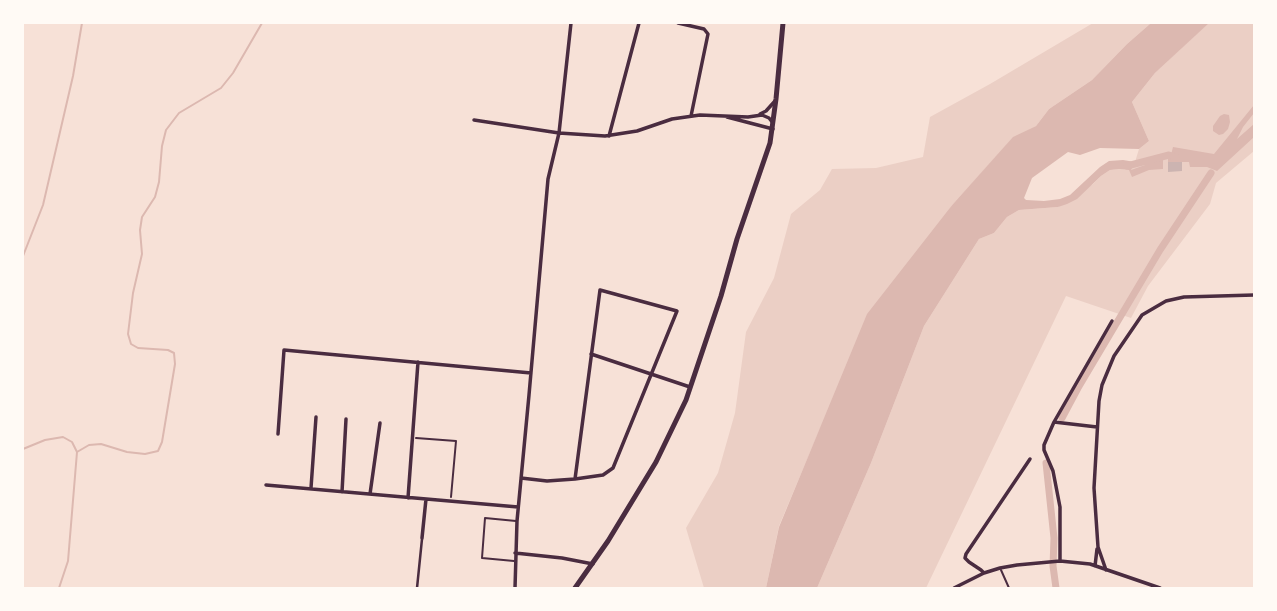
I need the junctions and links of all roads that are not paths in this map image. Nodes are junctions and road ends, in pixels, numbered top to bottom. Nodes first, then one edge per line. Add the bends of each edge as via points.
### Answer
1 (571, 23) edge
2 (639, 23) edge
3 (678, 23) edge
4 (783, 23) edge
5 (776, 99) junction
6 (719, 115) junction
7 (691, 116) junction
8 (754, 116) junction
9 (474, 120) dead end
10 (773, 127) junction
11 (559, 133) junction
12 (609, 136) junction
13 (1254, 295) edge
14 (1112, 321) dead end
15 (591, 355) junction
16 (418, 362) junction
17 (531, 373) junction
18 (653, 374) junction
19 (691, 387) junction
20 (316, 417) dead end
21 (346, 419) dead end
22 (1054, 422) junction
23 (380, 423) dead end
24 (1097, 427) junction
25 (278, 433) dead end
26 (1030, 459) dead end
27 (521, 478) junction
28 (575, 479) junction
29 (267, 485) dead end
30 (310, 489) junction
31 (342, 492) junction
32 (370, 494) junction
33 (408, 498) junction
34 (426, 499) junction
35 (518, 507) junction
36 (517, 521) junction
37 (422, 538) joint
38 (1098, 547) junction
39 (515, 554) junction
40 (515, 561) junction
41 (1058, 561) junction
42 (593, 564) junction
43 (1095, 566) junction
44 (1000, 568) junction
45 (1106, 570) junction
46 (984, 573) junction
47 (417, 588) edge
48 (515, 588) edge
49 (575, 588) edge
50 (954, 588) edge
51 (1009, 588) edge
52 (1160, 588) edge

1 - 11 street
2 - 12 street
3 - 7 street via 708,34
4 - 5 main road
5 - 8 street
5 - 10 main road
6 - 7 street
6 - 8 street
6 - 10 street
7 - 12 street
8 - 10 street via 766,116
9 - 11 street
10 - 19 main road
11 - 12 street
11 - 17 street via 548,179
13 - 24 street via 1184,297 1142,315 1114,356 1102,385
14 - 22 street
15 - 18 street
15 - 18 street via 600,290 677,311
15 - 28 street
16 - 17 street
16 - 25 street via 284,350
16 - 33 street
17 - 27 street
18 - 19 street
18 - 28 street via 613,468 603,475
19 - 42 main road via 656,462
20 - 30 street
21 - 31 street
22 - 24 street
22 - 41 street via 1044,450 1060,507
23 - 32 street
24 - 38 street via 1094,488
26 - 46 street via 965,554
27 - 28 street
27 - 35 street
29 - 30 street
30 - 31 street
31 - 32 street
32 - 33 street
33 - 34 street
34 - 35 street
34 - 37 street
35 - 36 street
36 - 39 street
36 - 40 lane via 485,518 482,558
37 - 47 street
38 - 43 street
38 - 45 street
39 - 40 street
39 - 42 street
40 - 48 street
41 - 43 street
41 - 44 street
42 - 49 main road
43 - 45 street
44 - 46 street
44 - 51 lane
45 - 52 street
46 - 50 street

